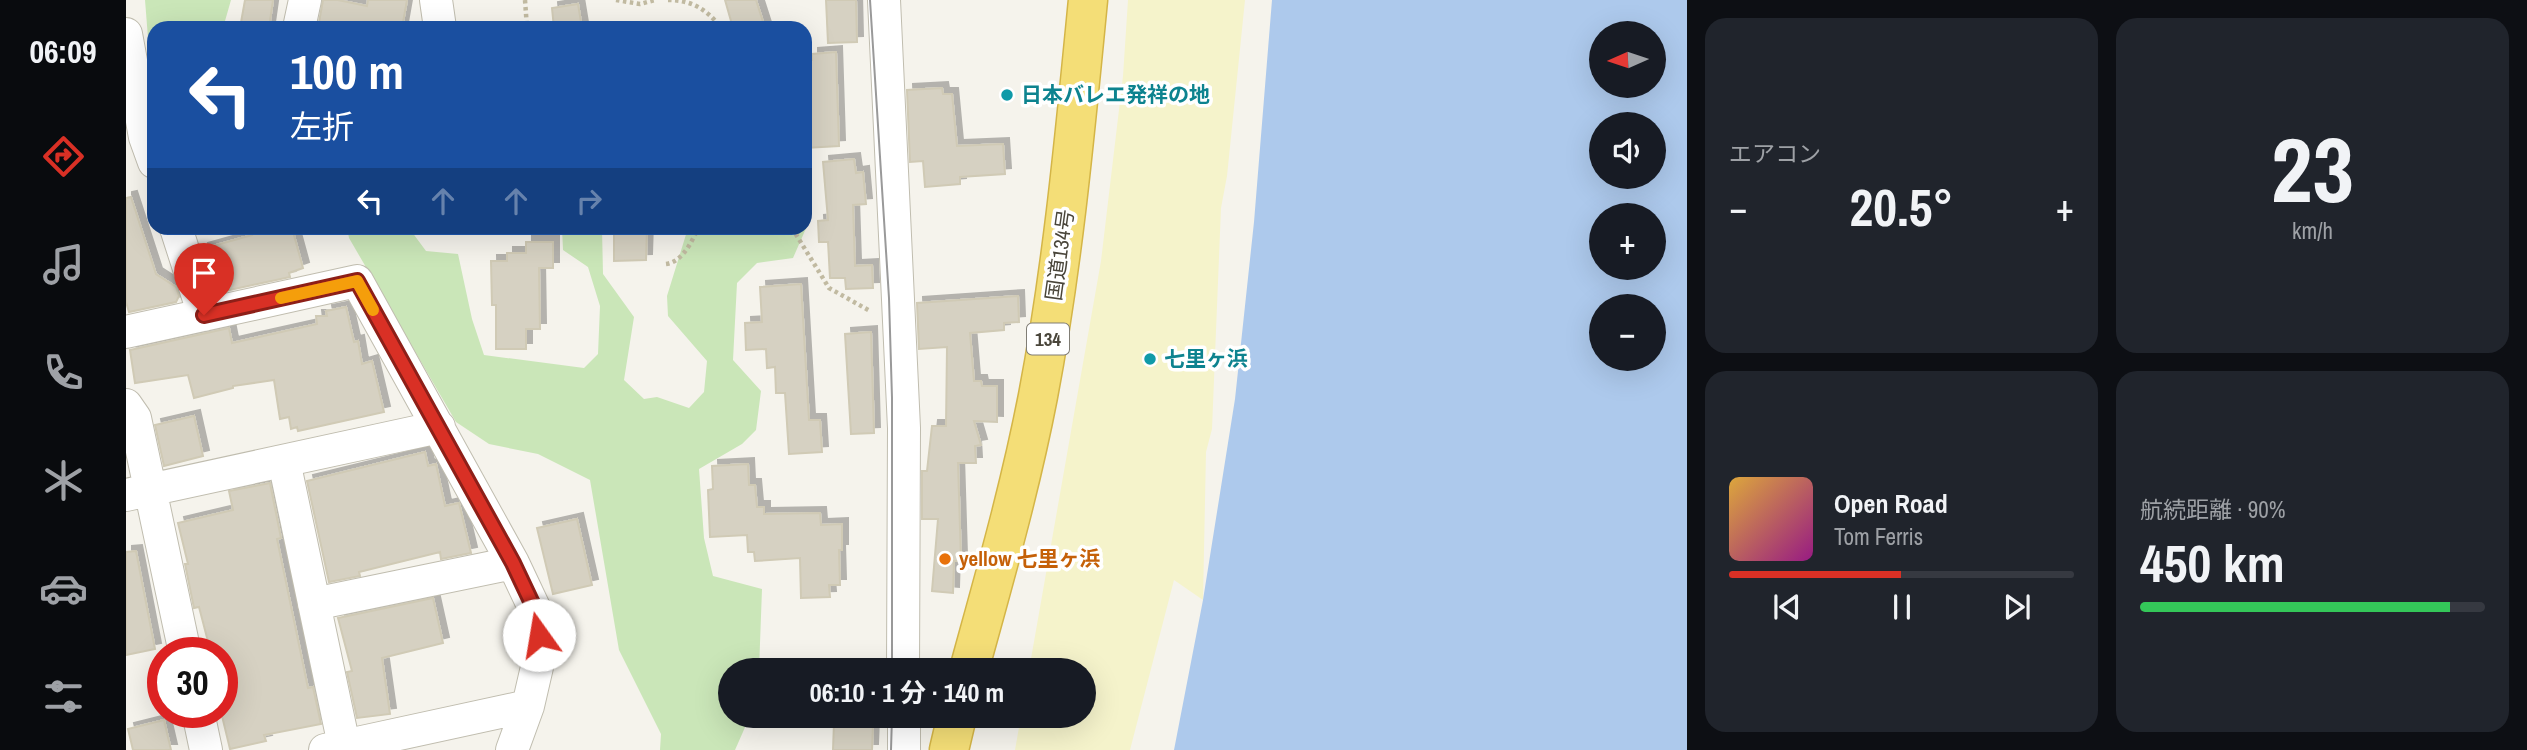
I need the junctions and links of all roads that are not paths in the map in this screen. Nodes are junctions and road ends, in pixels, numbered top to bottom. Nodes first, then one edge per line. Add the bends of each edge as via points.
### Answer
1 (305, 0) edge
2 (436, 0) edge
3 (884, 0) edge
4 (1088, 0) edge
5 (300, 21) edge
6 (439, 21) edge
7 (126, 34) edge
8 (147, 143) edge
9 (178, 235) edge
10 (204, 315) junction
11 (126, 332) edge
12 (126, 405) edge
13 (439, 427) junction
14 (284, 461) junction
15 (138, 493) edge
16 (513, 563) junction
17 (314, 604) junction
18 (180, 637) edge
19 (903, 658) edge
20 (972, 658) edge
21 (528, 706) junction
22 (201, 728) edge
23 (904, 728) edge
24 (954, 728) edge
25 (338, 749) edge
26 (206, 750) edge
27 (512, 750) edge
28 (904, 750) edge
29 (949, 750) edge

1 - 5 street
2 - 6 street
3 - 19 street via 904,428
4 - 20 highway, 国道134号 / 134 via 1058,277 1038,397
7 - 8 street
9 - 10 street
10 - 11 street
10 - 13 street via 357,281
12 - 15 street via 135,418
13 - 14 street
13 - 16 street
14 - 15 street
14 - 17 street
15 - 18 street
16 - 17 street
16 - 21 street via 538,616 540,654
17 - 25 street
21 - 25 street
21 - 27 street
22 - 26 street
23 - 28 street
24 - 29 highway

